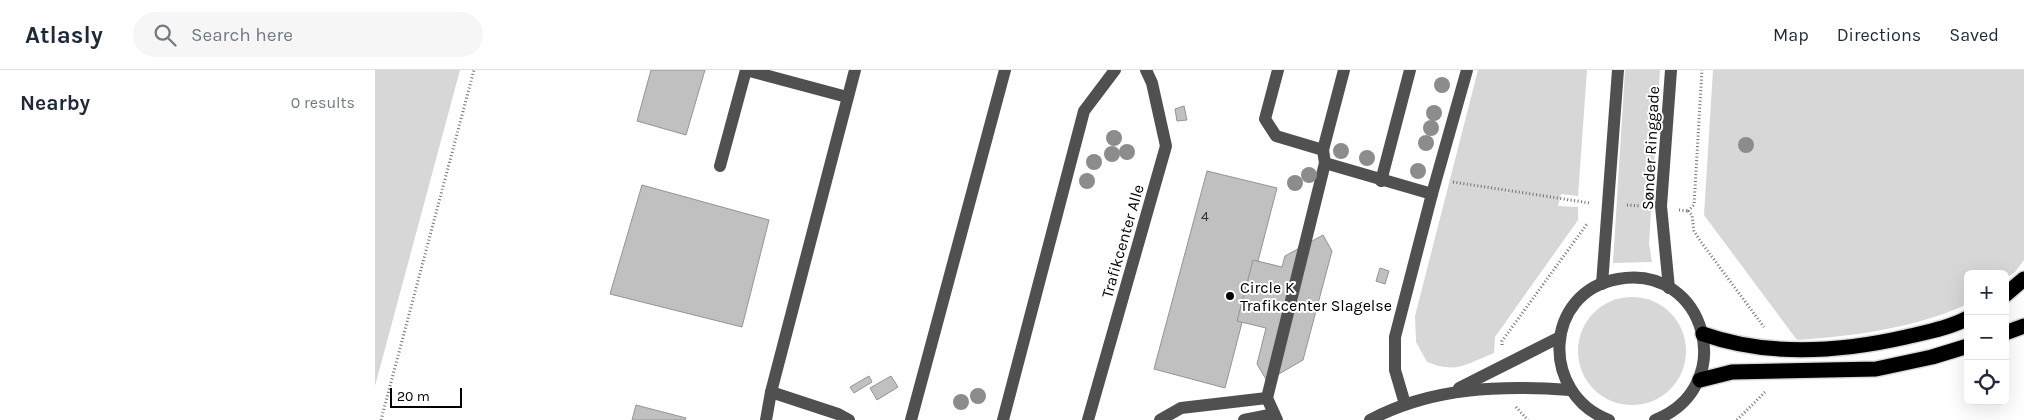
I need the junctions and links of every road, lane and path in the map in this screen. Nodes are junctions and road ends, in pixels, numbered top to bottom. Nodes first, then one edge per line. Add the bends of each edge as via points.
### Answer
1 (474, 70) edge
2 (855, 70) edge
3 (1005, 70) edge
4 (1115, 70) edge
5 (1147, 70) edge
6 (1277, 70) edge
7 (1344, 70) edge
8 (1410, 70) edge
9 (1467, 70) edge
10 (1618, 70) edge
11 (1671, 70) edge
12 (1702, 70) edge
13 (847, 96) junction
14 (1323, 150) junction
15 (1325, 163) junction
16 (720, 166) dead end
17 (1436, 179) junction
18 (1381, 181) junction
19 (1432, 194) junction
20 (1590, 203) junction
21 (1608, 204) junction
22 (1661, 206) junction
23 (1589, 210) dead end
24 (1688, 211) junction
25 (1588, 218) dead end
26 (2024, 279) edge
27 (1602, 284) junction
28 (1669, 288) junction
29 (2009, 292) edge
30 (1964, 319) edge
31 (2024, 326) edge
32 (2009, 332) edge
33 (1703, 334) junction
34 (1560, 337) junction
35 (1964, 347) edge
36 (1774, 349) junction
37 (1506, 365) junction
38 (1772, 373) junction
39 (1700, 380) junction
40 (1509, 387) junction
41 (1570, 390) junction
42 (771, 392) junction
43 (1452, 392) junction
44 (1267, 398) junction
45 (1405, 404) junction
46 (1276, 417) edge
47 (1602, 419) edge
48 (1663, 419) edge
49 (381, 420) edge
50 (767, 420) edge
51 (849, 420) edge
52 (911, 420) edge
53 (1003, 420) edge
54 (1088, 420) edge
55 (1160, 420) edge
56 (1244, 420) edge
57 (1370, 420) edge
58 (1527, 420) edge
59 (1737, 420) edge

1 - 49 path
2 - 13 street
3 - 52 street
4 - 53 street via 1084,111
5 - 54 street, Trafikcenter Alle via 1167,146
6 - 14 street via 1265,119 1276,136
7 - 14 street
8 - 18 street
9 - 17 street
10 - 21 street
11 - 22 street, Sønder Ringgade
12 - 24 path via 1694,205
13 - 16 street via 746,70
13 - 42 street
14 - 15 street
15 - 18 street
15 - 44 street
17 - 19 street
17 - 20 path
18 - 19 street
19 - 45 street via 1395,337 1395,370
20 - 21 path
20 - 23 path
21 - 22 path
21 - 27 street
22 - 24 path
22 - 28 street, Sønder Ringgade
24 - 36 path via 1692,215 1694,231 1770,334
25 - 37 path via 1587,226 1501,341
26 - 29 highway
27 - 28 street via 1618,278 1636,278 1653,280
27 - 34 street via 1574,306
28 - 33 street via 1685,300
30 - 36 highway via 1932,331 1874,344
31 - 32 highway
33 - 36 highway
33 - 39 street via 1705,349
34 - 37 street
34 - 41 street via 1562,373
35 - 38 highway via 1876,369
37 - 43 street
38 - 39 highway via 1732,372
38 - 59 path via 1767,390
39 - 48 street via 1680,406
40 - 41 street
40 - 43 street
40 - 58 path via 1515,405
41 - 47 street via 1582,405
42 - 50 street
42 - 51 street
43 - 45 street
44 - 46 street
44 - 55 street via 1181,408
45 - 57 street
46 - 56 street

